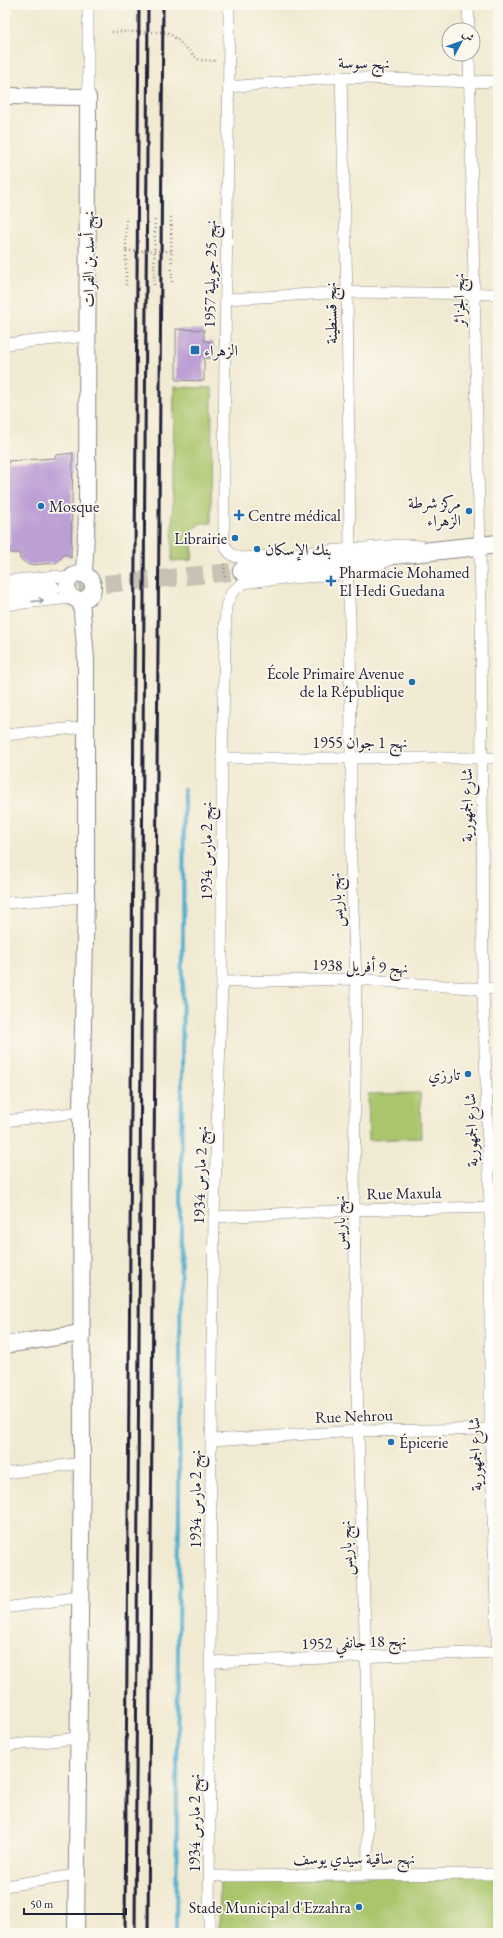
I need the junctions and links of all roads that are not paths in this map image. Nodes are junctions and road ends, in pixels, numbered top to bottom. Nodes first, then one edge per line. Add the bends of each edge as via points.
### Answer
1 (88, 5) edge
2 (228, 5) edge
3 (468, 5) edge
4 (469, 22) edge
5 (469, 62) edge
6 (341, 77) junction
7 (498, 81) edge
8 (470, 82) junction
9 (229, 87) junction
10 (5, 96) edge
11 (88, 97) junction
12 (347, 292) junction
13 (475, 294) junction
14 (498, 294) edge
15 (226, 299) junction
16 (88, 336) junction
17 (5, 344) edge
18 (498, 544) edge
19 (480, 546) junction
20 (350, 548) junction
21 (435, 550) junction
22 (398, 555) junction
23 (298, 559) junction
24 (242, 571) tunnel mouth
25 (347, 573) junction
26 (84, 574) junction
27 (69, 579) junction
28 (5, 581) edge
29 (51, 589) tunnel mouth
30 (5, 593) edge
31 (76, 599) junction
32 (5, 605) edge
33 (86, 727) junction
34 (5, 735) edge
35 (352, 757) junction
36 (222, 758) junction
37 (482, 758) junction
38 (498, 758) edge
39 (86, 897) junction
40 (5, 903) edge
41 (356, 979) junction
42 (222, 982) junction
43 (498, 988) edge
44 (483, 989) junction
45 (82, 1112) junction
46 (5, 1121) edge
47 (494, 1207) edge
48 (354, 1210) junction
49 (214, 1217) junction
50 (82, 1333) junction
51 (5, 1345) edge
52 (494, 1429) edge
53 (358, 1431) junction
54 (211, 1440) junction
55 (82, 1463) junction
56 (5, 1473) edge
57 (79, 1598) junction
58 (5, 1608) edge
59 (498, 1652) edge
60 (366, 1658) junction
61 (211, 1662) junction
62 (498, 1664) edge
63 (78, 1738) junction
64 (5, 1746) edge
65 (368, 1874) junction
66 (498, 1874) edge
67 (76, 1875) junction
68 (210, 1876) junction
69 (5, 1886) edge
70 (76, 1933) edge
71 (209, 1933) edge

1 - 11 street, نهج أسد بن الفرات
2 - 9 street, نهج 25 جويلية 1957
3 - 4 street
5 - 8 street, نهج الجزائر
6 - 8 street, نهج سوسة
6 - 9 street, نهج سوسة
6 - 12 street, نهج قسنطينة
7 - 8 street, نهج سوسة
8 - 13 street, نهج الجزائر
9 - 15 street, نهج 25 جويلية 1957
10 - 11 street
11 - 16 street, نهج أسد بن الفرات
12 - 13 street
12 - 15 street
12 - 20 street, نهج قسنطينة
13 - 14 street
13 - 19 street, نهج الجزائر
15 - 23 street, نهج 25 جويلية 1957 via 224,543 228,552 237,557
16 - 17 street
16 - 26 street, نهج أسد بن الفرات
18 - 19 main road
19 - 21 main road
19 - 37 street, شارع الجمهورية
20 - 21 street via 410,545
20 - 23 street
21 - 22 main road
22 - 23 main road
22 - 25 street, نهج 2 مارس 1934 via 373,567
23 - 24 main road
25 - 35 street, نهج باريس
25 - 36 street, نهج 2 مارس 1934 via 252,581 237,586 232,592 226,606
26 - 27 street via 76,574
26 - 31 street via 91,580 93,589 89,597
27 - 28 street via 56,576
27 - 31 street via 66,588
29 - 30 main road
32 -> 31 street
31 - 33 street via 86,659
33 - 34 street
33 - 39 street
35 - 36 street, نهج 1 جوان 1955
35 - 37 street, نهج 1 جوان 1955
35 - 41 street, نهج باريس via 351,863
36 - 42 street, نهج 2 مارس 1934
37 - 38 street, نهج 1 جوان 1955
37 - 44 street, شارع الجمهورية
39 - 40 street
39 - 45 street
41 - 42 street, نهج 9 أفريل 1938
41 - 44 street, نهج 9 أفريل 1938
41 - 48 street, نهج باريس
42 - 49 street, نهج 2 مارس 1934
43 - 44 street, نهج 9 أفريل 1938
44 - 47 street, شارع الجمهورية
45 - 46 street
45 - 50 street
47 - 48 street, Rue Maxula
47 - 52 street, شارع الجمهورية
48 - 49 street, Rue Maxula
48 - 53 street, نهج باريس
49 - 54 street, نهج 2 مارس 1934
50 - 51 street
50 - 55 street
52 - 53 street, Rue Nehrou
52 - 59 street, شارع الجمهورية
53 - 54 street, Rue Nehrou
53 - 60 street, نهج باريس
54 - 61 street, نهج 2 مارس 1934
55 - 56 street
55 - 57 street
57 - 58 street
57 - 63 street
59 - 60 street, نهج 18 جانفي 1952
59 - 62 street, شارع الجمهورية
60 - 61 street, نهج 18 جانفي 1952
60 - 65 street, نهج باريس
61 - 68 street, نهج 2 مارس 1934
63 - 64 street
63 - 67 street
65 - 66 street, نهج ساقية سيدي يوسف
65 - 68 street, نهج ساقية سيدي يوسف
67 - 69 street
67 - 70 street
68 - 71 street, نهج 2 مارس 1934

